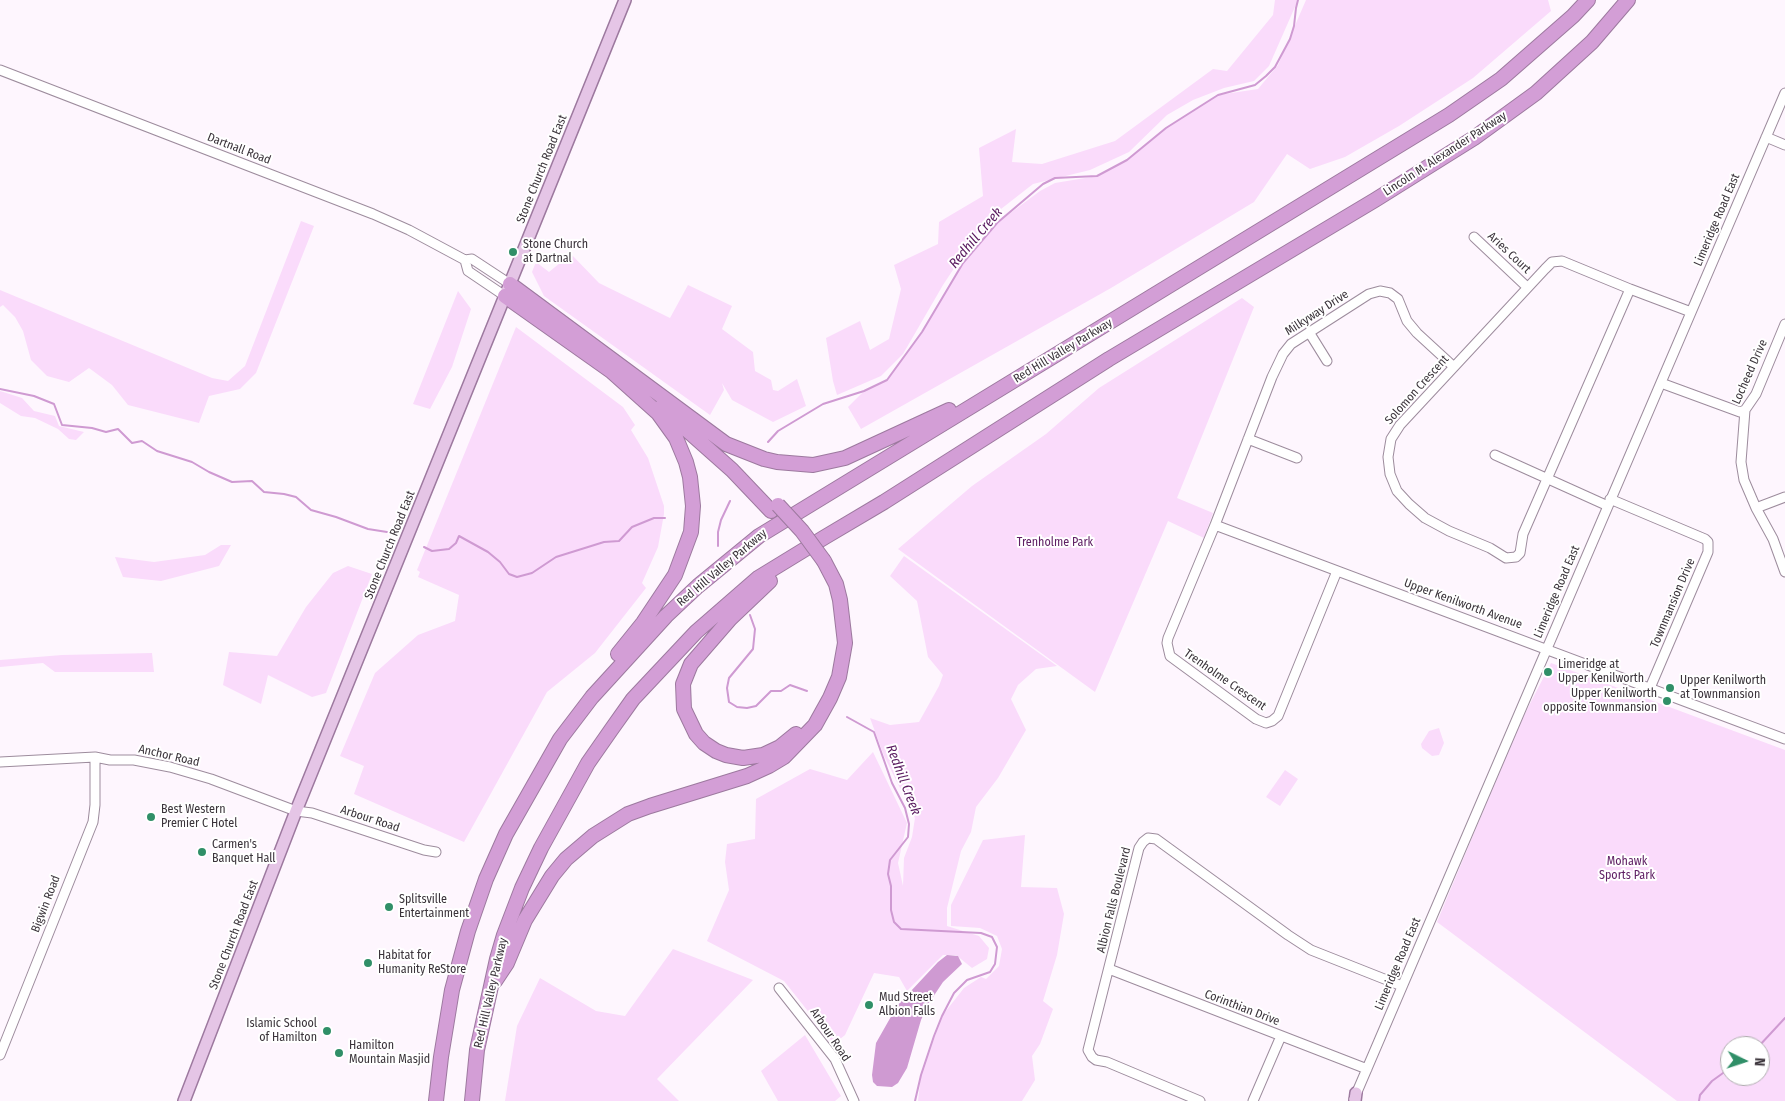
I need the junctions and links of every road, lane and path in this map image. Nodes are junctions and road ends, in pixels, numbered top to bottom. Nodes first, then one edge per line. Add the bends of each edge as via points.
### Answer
1 (625, 0) edge
2 (1588, 0) edge
3 (1628, 0) edge
4 (0, 70) edge
5 (1785, 93) edge
6 (1766, 137) junction
7 (1785, 145) edge
8 (1474, 237) dead end
9 (465, 260) junction
10 (1266, 265) joint
11 (1527, 287) junction
12 (1630, 289) junction
13 (508, 290) junction
14 (1691, 312) junction
15 (1785, 324) edge
16 (1309, 332) junction
17 (1327, 361) dead end
18 (1454, 367) junction
19 (610, 370) junction
20 (1026, 373) junction
21 (1660, 383) junction
22 (679, 410) junction
23 (1746, 410) junction
24 (1248, 439) junction
25 (1495, 455) dead end
26 (1297, 458) dead end
27 (1548, 479) junction
28 (1785, 498) edge
29 (1609, 502) junction
30 (775, 508) junction
31 (1756, 508) junction
32 (1215, 525) junction
33 (825, 537) junction
34 (820, 563) junction
35 (1337, 571) junction
36 (1785, 572) edge
37 (1546, 648) junction
38 (1650, 688) junction
39 (592, 697) junction
40 (1785, 739) edge
41 (95, 757) junction
42 (0, 762) edge
43 (296, 811) junction
44 (436, 852) dead end
45 (1109, 969) junction
46 (1402, 986) junction
47 (490, 987) junction
48 (779, 988) dead end
49 (1281, 1036) junction
50 (0, 1055) edge
51 (1367, 1069) junction
52 (1355, 1098) edge
53 (184, 1101) edge
54 (436, 1101) edge
55 (472, 1101) edge
56 (854, 1101) edge
57 (1200, 1101) edge
58 (1253, 1101) edge

1 - 13 main road, Stone Church Road East
2 - 20 highway, Red Hill Valley Parkway via 1574,16 1501,78 1456,110
3 - 10 highway, Lincoln M. Alexander Parkway via 1592,42 1536,93 1490,127
4 - 9 street, Dartnall Road via 373,214
5 - 6 street, Limeridge Road East
6 - 7 street
6 - 14 street, Limeridge Road East
8 - 11 street, Aries Court
9 - 13 street, Dartnall Road via 472,259
9 - 13 street, Dartnall Road via 468,271
10 - 33 highway, Red Hill Valley Parkway
11 - 12 street, Solomon Crescent via 1552,262 1562,261
11 - 18 street, Solomon Crescent
12 - 14 street, Solomon Crescent
12 - 27 street, Solomon Crescent
13 - 19 highway
13 - 22 highway
13 - 43 main road, Stone Church Road East
14 - 21 street, Limeridge Road East
15 - 23 street, Locheed Drive
16 - 17 street
16 - 18 street, Milkyway Drive via 1369,294 1390,293 1398,299 1407,321 1417,334
16 - 24 street, Milkyway Drive via 1283,354
18 - 27 street, Solomon Crescent via 1400,425 1392,439 1388,457 1397,491 1425,518 1511,559 1520,553 1523,534
19 - 30 highway via 704,443
19 - 39 highway via 658,413 676,438 690,477 693,518 688,545 675,574 643,623 599,678
20 - 22 highway via 1003,380 870,448 845,458 813,464 776,462 746,453 726,444
20 - 39 highway, Red Hill Valley Parkway via 759,536 666,616
21 - 23 street via 1740,412
21 - 29 street, Limeridge Road East
22 - 30 highway via 744,470
23 - 31 street, Locheed Drive via 1741,462 1744,480
24 - 26 street
24 - 32 street, Milkyway Drive
25 - 27 street
27 - 29 street
28 - 31 street
29 - 37 street, Limeridge Road East
29 - 38 street, Townmansion Drive via 1708,542 1708,552
30 - 34 highway
31 - 36 street, Locheed Drive via 1773,539
32 - 35 street, Upper Kenilworth Avenue
32 - 35 street, Trenholme Crescent via 1168,638 1168,648 1173,659 1256,720 1266,723 1278,716
33 - 34 highway via 763,586 691,664 683,684 684,709 696,734 716,751 742,758 772,752 799,732 813,713 832,669 837,630
33 - 47 highway, Red Hill Valley Parkway via 758,578 696,632 633,700 588,763 541,848 504,935
34 - 47 highway via 836,584 845,643 839,677 815,725 789,752 769,766 628,814 593,836 552,876 525,920 507,963
35 - 37 street, Upper Kenilworth Avenue
37 - 38 street, Upper Kenilworth Avenue
37 - 46 street, Limeridge Road East
38 - 40 street, Upper Kenilworth Avenue
39 - 54 highway, Red Hill Valley Parkway via 560,739 529,792 486,879 452,990
41 - 42 street, Anchor Road
41 - 43 street, Anchor Road via 170,767
41 - 50 street, Bigwin Road via 93,822
43 - 44 street, Arbour Road via 312,813
43 - 53 main road, Stone Church Road East
45 - 46 street, Albion Falls Boulevard via 1139,848 1148,838 1156,839 1312,950
45 - 49 street, Corinthian Drive
45 - 57 street, Albion Falls Boulevard via 1089,1044 1092,1057
46 - 51 street, Limeridge Road East
47 - 55 highway, Red Hill Valley Parkway via 477,1050
48 - 56 street, Arbour Road via 835,1059
49 - 51 street, Corinthian Drive
49 - 58 street
51 - 52 street, Limeridge Road East

